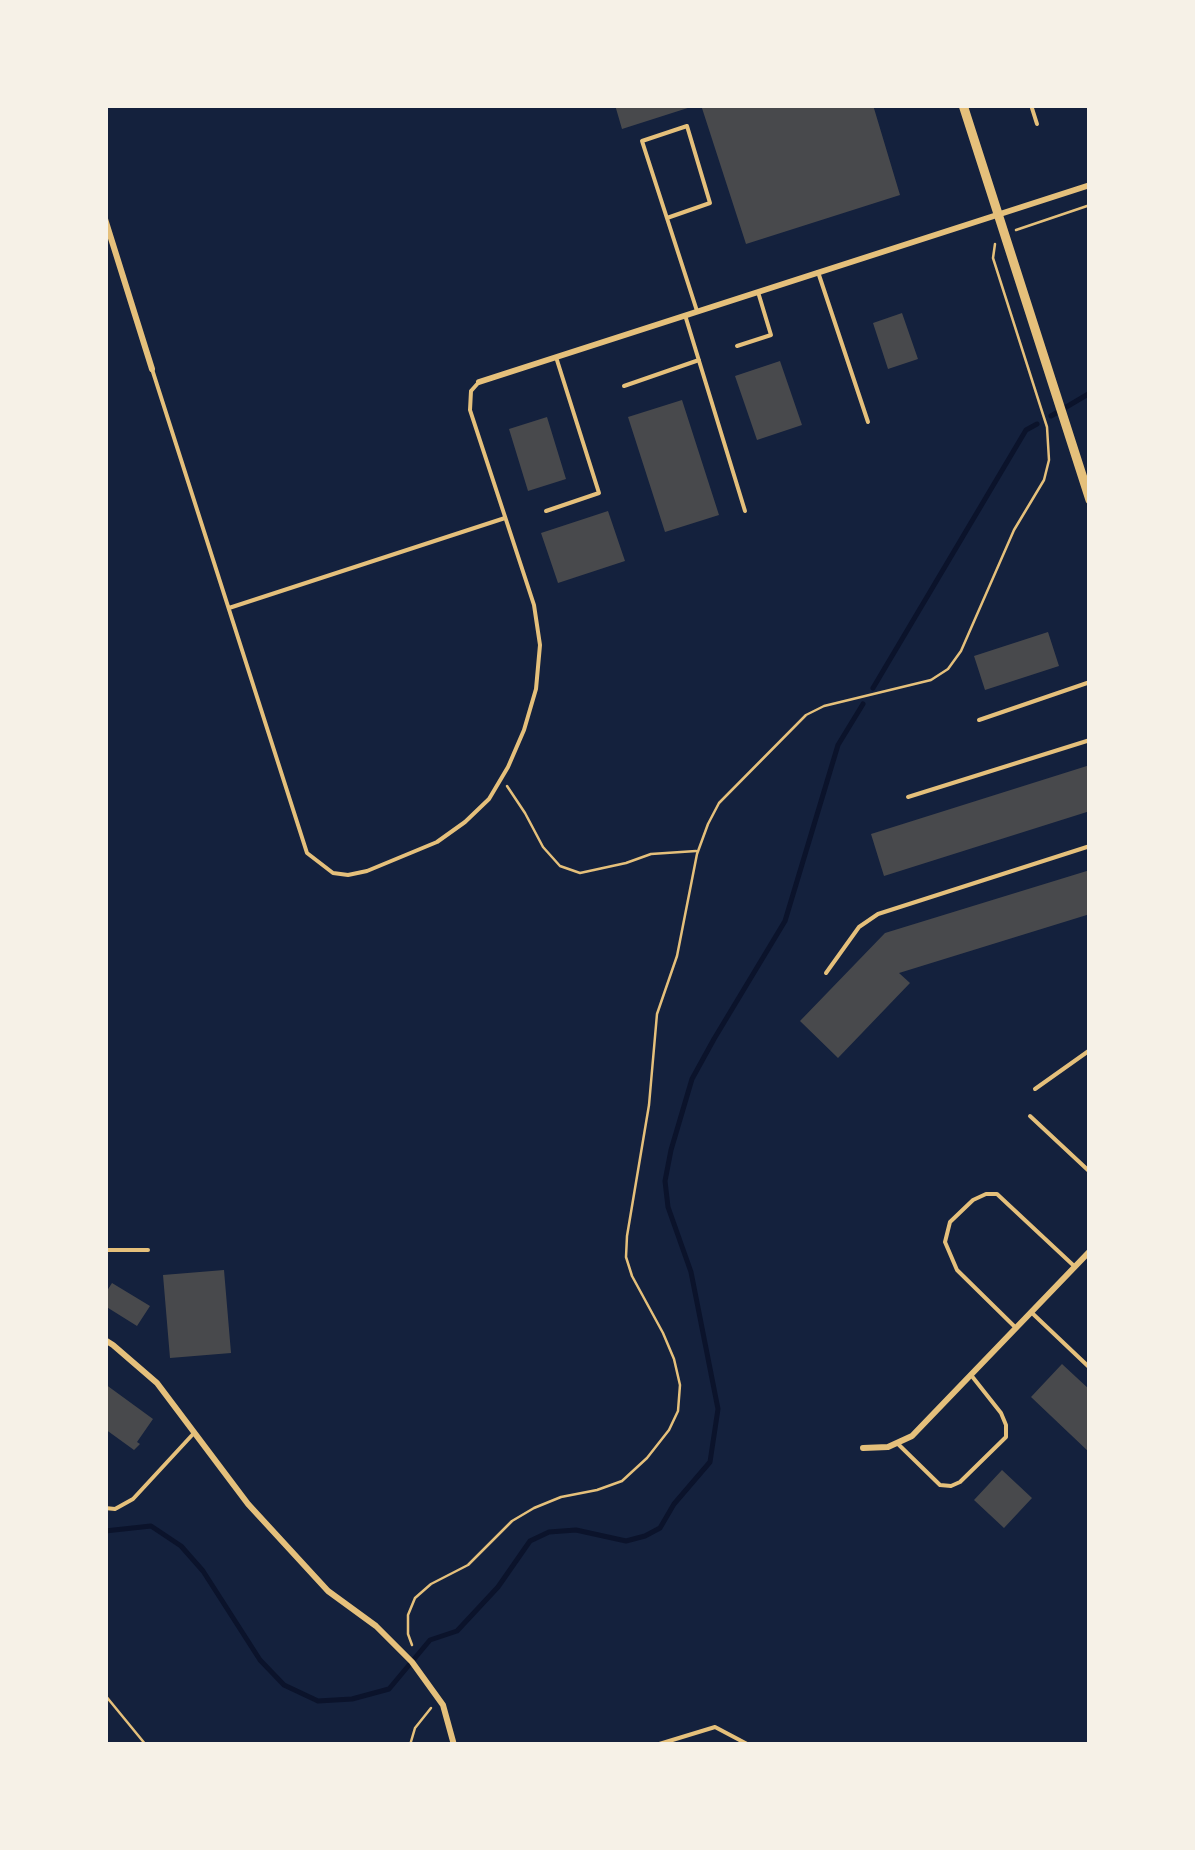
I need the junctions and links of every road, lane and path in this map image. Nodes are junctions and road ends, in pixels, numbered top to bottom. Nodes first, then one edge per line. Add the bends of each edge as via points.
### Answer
1 (963, 105) edge
2 (1031, 105) edge
3 (1038, 124) dead end
4 (1090, 186) edge
5 (1090, 205) edge
6 (998, 214) junction
7 (667, 218) junction
8 (105, 219) edge
9 (1004, 234) junction
10 (818, 272) junction
11 (758, 292) junction
12 (697, 312) junction
13 (685, 315) junction
14 (737, 346) dead end
15 (556, 357) junction
16 (699, 360) junction
17 (152, 369) joint
18 (480, 382) joint
19 (624, 386) dead end
20 (868, 422) dead end
21 (1089, 492) edge
22 (546, 511) dead end
23 (745, 511) dead end
24 (505, 518) junction
25 (229, 608) junction
26 (1090, 682) edge
27 (979, 720) dead end
28 (1090, 740) edge
29 (501, 779) junction
30 (908, 797) dead end
31 (1090, 846) edge
32 (698, 852) junction
33 (826, 973) dead end
34 (1090, 1050) edge
35 (1035, 1088) dead end
36 (1030, 1116) dead end
37 (1090, 1172) edge
38 (105, 1250) edge
39 (148, 1250) dead end
40 (1090, 1251) edge
41 (1074, 1267) junction
42 (1031, 1312) junction
43 (1016, 1328) junction
44 (105, 1340) edge
45 (1090, 1368) edge
46 (971, 1375) junction
47 (194, 1433) junction
48 (897, 1442) junction
49 (863, 1448) dead end
50 (105, 1508) edge
51 (418, 1654) dead end
52 (105, 1695) edge
53 (436, 1698) dead end
54 (146, 1745) edge
55 (410, 1745) edge
56 (454, 1745) edge
57 (656, 1745) edge
58 (750, 1745) edge

1 - 6 street
2 - 3 lane
4 - 6 street
5 - 9 path
6 - 9 street
6 - 10 street
7 - 7 lane via 642,141 686,126 710,203
7 - 12 lane
8 - 17 street
9 - 21 street
9 - 32 path via 996,238 993,258 1046,427 1049,460 961,651 932,680 806,716 718,803
10 - 11 street
10 - 20 lane
11 - 12 street
11 - 14 lane via 771,334
12 - 13 street
13 - 15 street
13 - 16 lane
15 - 18 street
15 - 22 lane via 599,494
16 - 19 lane
16 - 23 lane
17 - 25 lane
18 - 24 lane via 470,391 470,410
24 - 25 lane
24 - 29 lane via 540,645 524,730
25 - 29 lane via 308,853 319,864 348,875 437,842 489,799
26 - 27 lane
28 - 30 lane
29 - 32 path via 543,847 560,866 580,874 652,854
31 - 33 lane via 878,914 859,927
32 - 51 path via 677,956 656,1014 650,1104 626,1257 674,1360 678,1411 622,1481 534,1508 468,1565 414,1598 408,1634
34 - 35 lane
36 - 37 lane
38 - 39 lane
40 - 41 street
41 - 42 street
41 - 43 lane via 997,1194 973,1200 950,1222 945,1242 958,1270
42 - 43 street
42 - 45 lane
43 - 46 street
44 - 47 street via 158,1384
46 - 48 street via 912,1436
46 - 48 lane via 1002,1413 1006,1437 960,1482 940,1485
47 - 50 lane via 134,1499
47 - 56 street via 328,1591 412,1662 443,1705
48 - 49 street
52 - 54 path
53 - 55 path
57 - 58 lane via 715,1726

